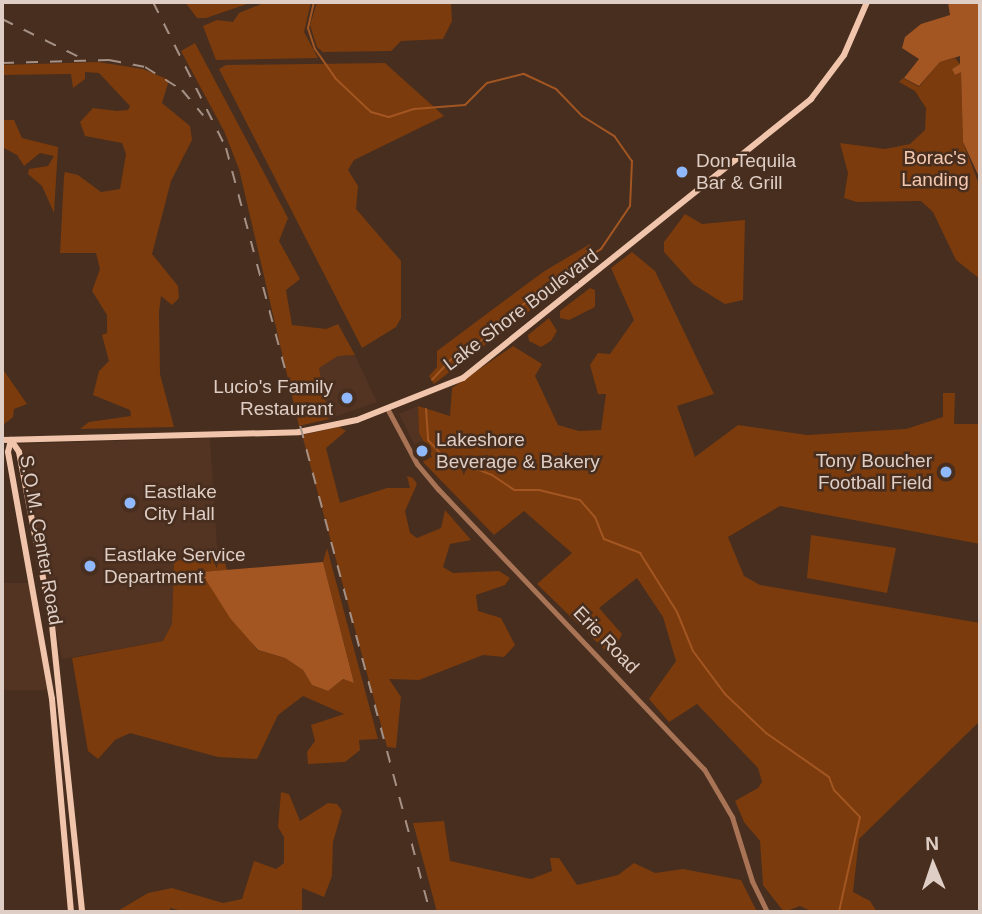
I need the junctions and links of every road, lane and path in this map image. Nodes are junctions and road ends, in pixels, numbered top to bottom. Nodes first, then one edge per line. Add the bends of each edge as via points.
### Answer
1 (867, 2) edge
2 (388, 410) junction
3 (2, 440) edge
4 (11, 440) junction
5 (71, 912) edge
6 (82, 912) edge
7 (767, 912) edge

1 - 2 main road, Lake Shore Boulevard via 828,80 782,126 463,378
2 - 4 main road, Lake Shore Boulevard via 299,432
2 - 7 street, Erie Road via 417,464 438,489 704,769 732,817
3 - 4 main road, Lake Shore Boulevard
4 - 5 main road, S.O.M. Center Road via 8,453 52,699
4 - 6 main road, S.O.M. Center Road via 19,452 52,625

